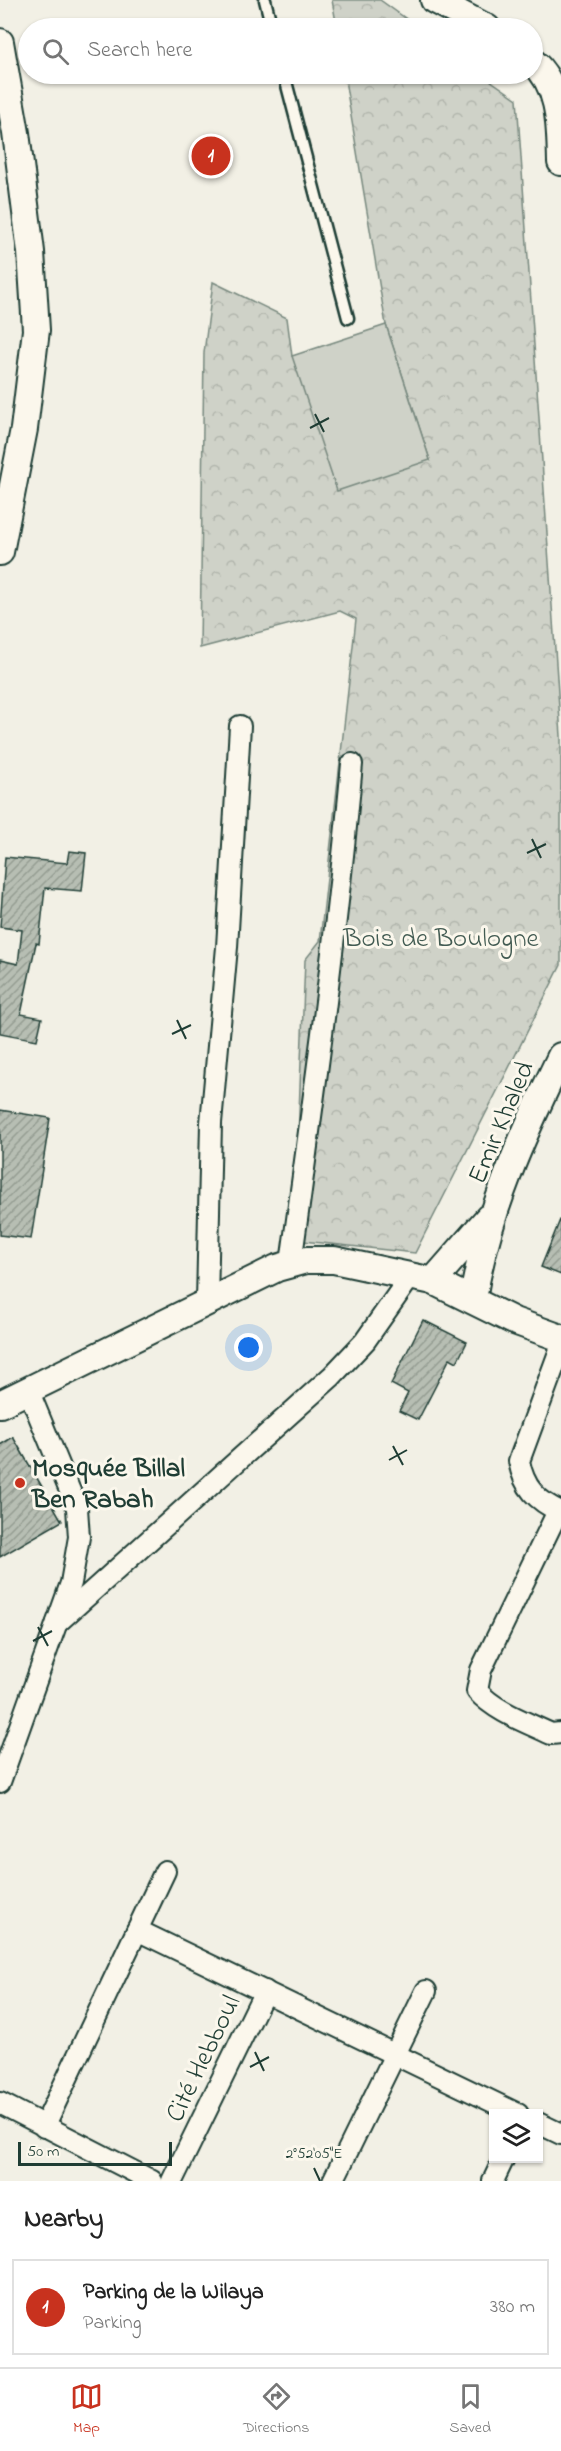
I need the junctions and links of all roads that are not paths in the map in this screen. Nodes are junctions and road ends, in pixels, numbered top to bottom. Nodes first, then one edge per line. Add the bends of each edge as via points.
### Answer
1 (265, 0) edge
2 (445, 3) edge
3 (270, 18) edge
4 (470, 18) edge
5 (0, 42) edge
6 (543, 72) edge
7 (287, 84) edge
8 (561, 162) edge
9 (348, 318) dead end
10 (0, 552) edge
11 (240, 726) dead end
12 (352, 764) dead end
13 (561, 1056) edge
14 (495, 1211) junction
15 (291, 1263) junction
16 (422, 1279) junction
17 (473, 1299) junction
18 (207, 1302) junction
19 (561, 1338) edge
20 (561, 1347) edge
21 (29, 1392) junction
22 (0, 1404) edge
23 (559, 1511) edge
24 (57, 1623) junction
25 (561, 1733) edge
26 (0, 1782) edge
27 (165, 1871) dead end
28 (137, 1930) junction
29 (265, 1991) junction
30 (426, 1991) dead end
31 (396, 2054) junction
32 (0, 2103) edge
33 (508, 2109) edge
34 (543, 2125) edge
35 (44, 2127) junction
36 (561, 2134) edge
37 (501, 2163) edge
38 (152, 2181) edge
39 (172, 2181) edge
40 (333, 2181) edge
41 (492, 2181) edge

1 - 3 lane
2 - 4 street
5 - 10 street via 31,252 36,330 24,429
6 - 8 street via 554,87 560,118
7 - 9 lane
11 - 18 street via 227,947 211,1124
12 - 15 street via 320,1061
13 - 14 street, Emir Khaled
14 - 16 street
14 - 17 street
15 - 16 street via 334,1260
15 - 18 street
16 - 17 street
16 - 24 street via 332,1376
17 - 19 street via 514,1321
18 - 21 street
20 - 23 street via 519,1461 522,1478 533,1496
21 - 22 street
21 - 24 street via 77,1508 79,1538 71,1583
23 - 25 street via 481,1670 477,1691 498,1708 551,1734
24 - 26 street
27 - 28 street
28 - 29 street
28 - 35 street
29 - 31 street
29 - 39 street, Cité Hebboul
30 - 31 street
31 - 33 street
31 - 40 street
32 - 35 street
34 - 36 street
35 - 38 street
37 - 41 street

